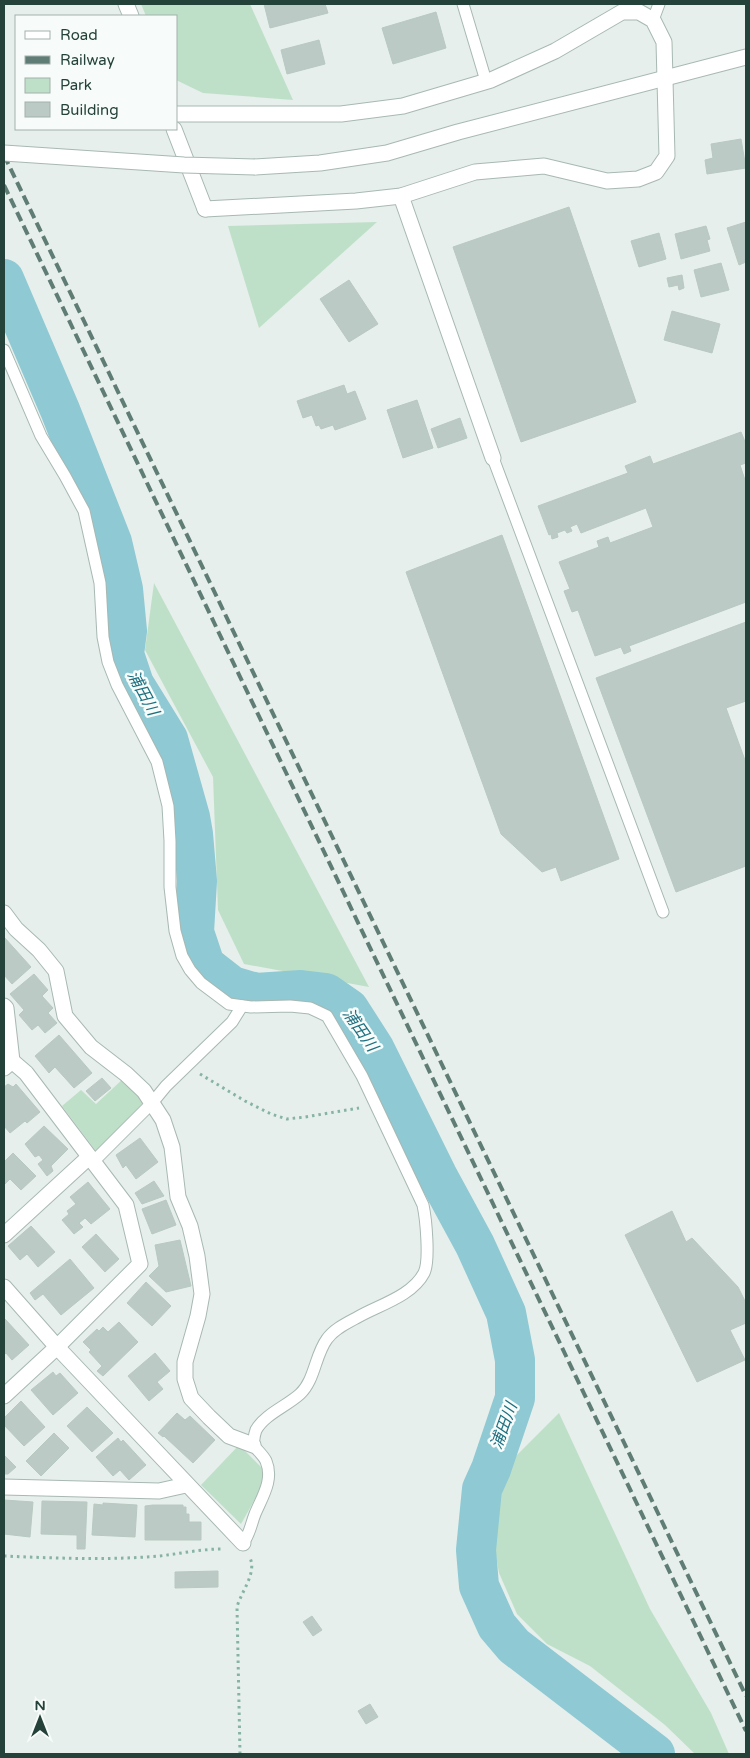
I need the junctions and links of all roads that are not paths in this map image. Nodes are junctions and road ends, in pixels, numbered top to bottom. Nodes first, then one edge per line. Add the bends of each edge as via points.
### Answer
1 (463, 4) edge
2 (659, 4) edge
3 (654, 20) junction
4 (746, 57) edge
5 (666, 79) junction
6 (486, 81) junction
7 (178, 114) edge
8 (174, 130) edge
9 (4, 154) edge
10 (401, 196) junction
11 (4, 350) edge
12 (493, 458) joint
13 (663, 912) dead end
14 (4, 913) edge
15 (4, 1006) edge
16 (242, 1006) junction
17 (8, 1065) edge
18 (152, 1103) junction
19 (91, 1160) junction
20 (4, 1235) edge
21 (4, 1288) edge
22 (57, 1347) junction
23 (4, 1396) edge
24 (254, 1445) junction
25 (186, 1485) junction
26 (4, 1487) edge
27 (242, 1543) joint

1 - 6 lane
2 - 3 lane
3 - 5 street via 664,42
3 - 6 street via 639,12 622,12 555,51
4 - 5 street
5 - 9 street, bridge via 387,153 320,163 255,167 184,165
5 - 10 street via 667,156 656,172 638,179 607,182 544,166 475,172
6 - 7 street via 403,106 341,114
8 - 10 street via 205,209
10 - 12 street
11 - 16 lane via 41,436 84,511 100,584 108,662 156,762 168,806 170,888 175,931 182,956 201,983 229,1004
12 - 13 lane
14 - 18 street via 56,971 65,1016 91,1047 126,1074
15 - 17 street
16 - 18 lane via 232,1022
16 - 24 lane via 310,1008 327,1016 362,1076 423,1205 427,1227 425,1272 417,1283 341,1326 327,1339 316,1358 309,1382 301,1393 256,1430
17 - 19 street via 26,1073
18 - 19 lane
18 - 24 street via 163,1120 172,1147 178,1197 190,1226 202,1294 185,1362 185,1380 191,1398 209,1417 230,1436
19 - 20 street
19 - 22 street via 126,1205 140,1264
21 - 22 street
22 - 23 street
22 - 25 street
24 - 27 lane via 266,1461 267,1490
25 - 26 street via 159,1491
25 - 27 street

